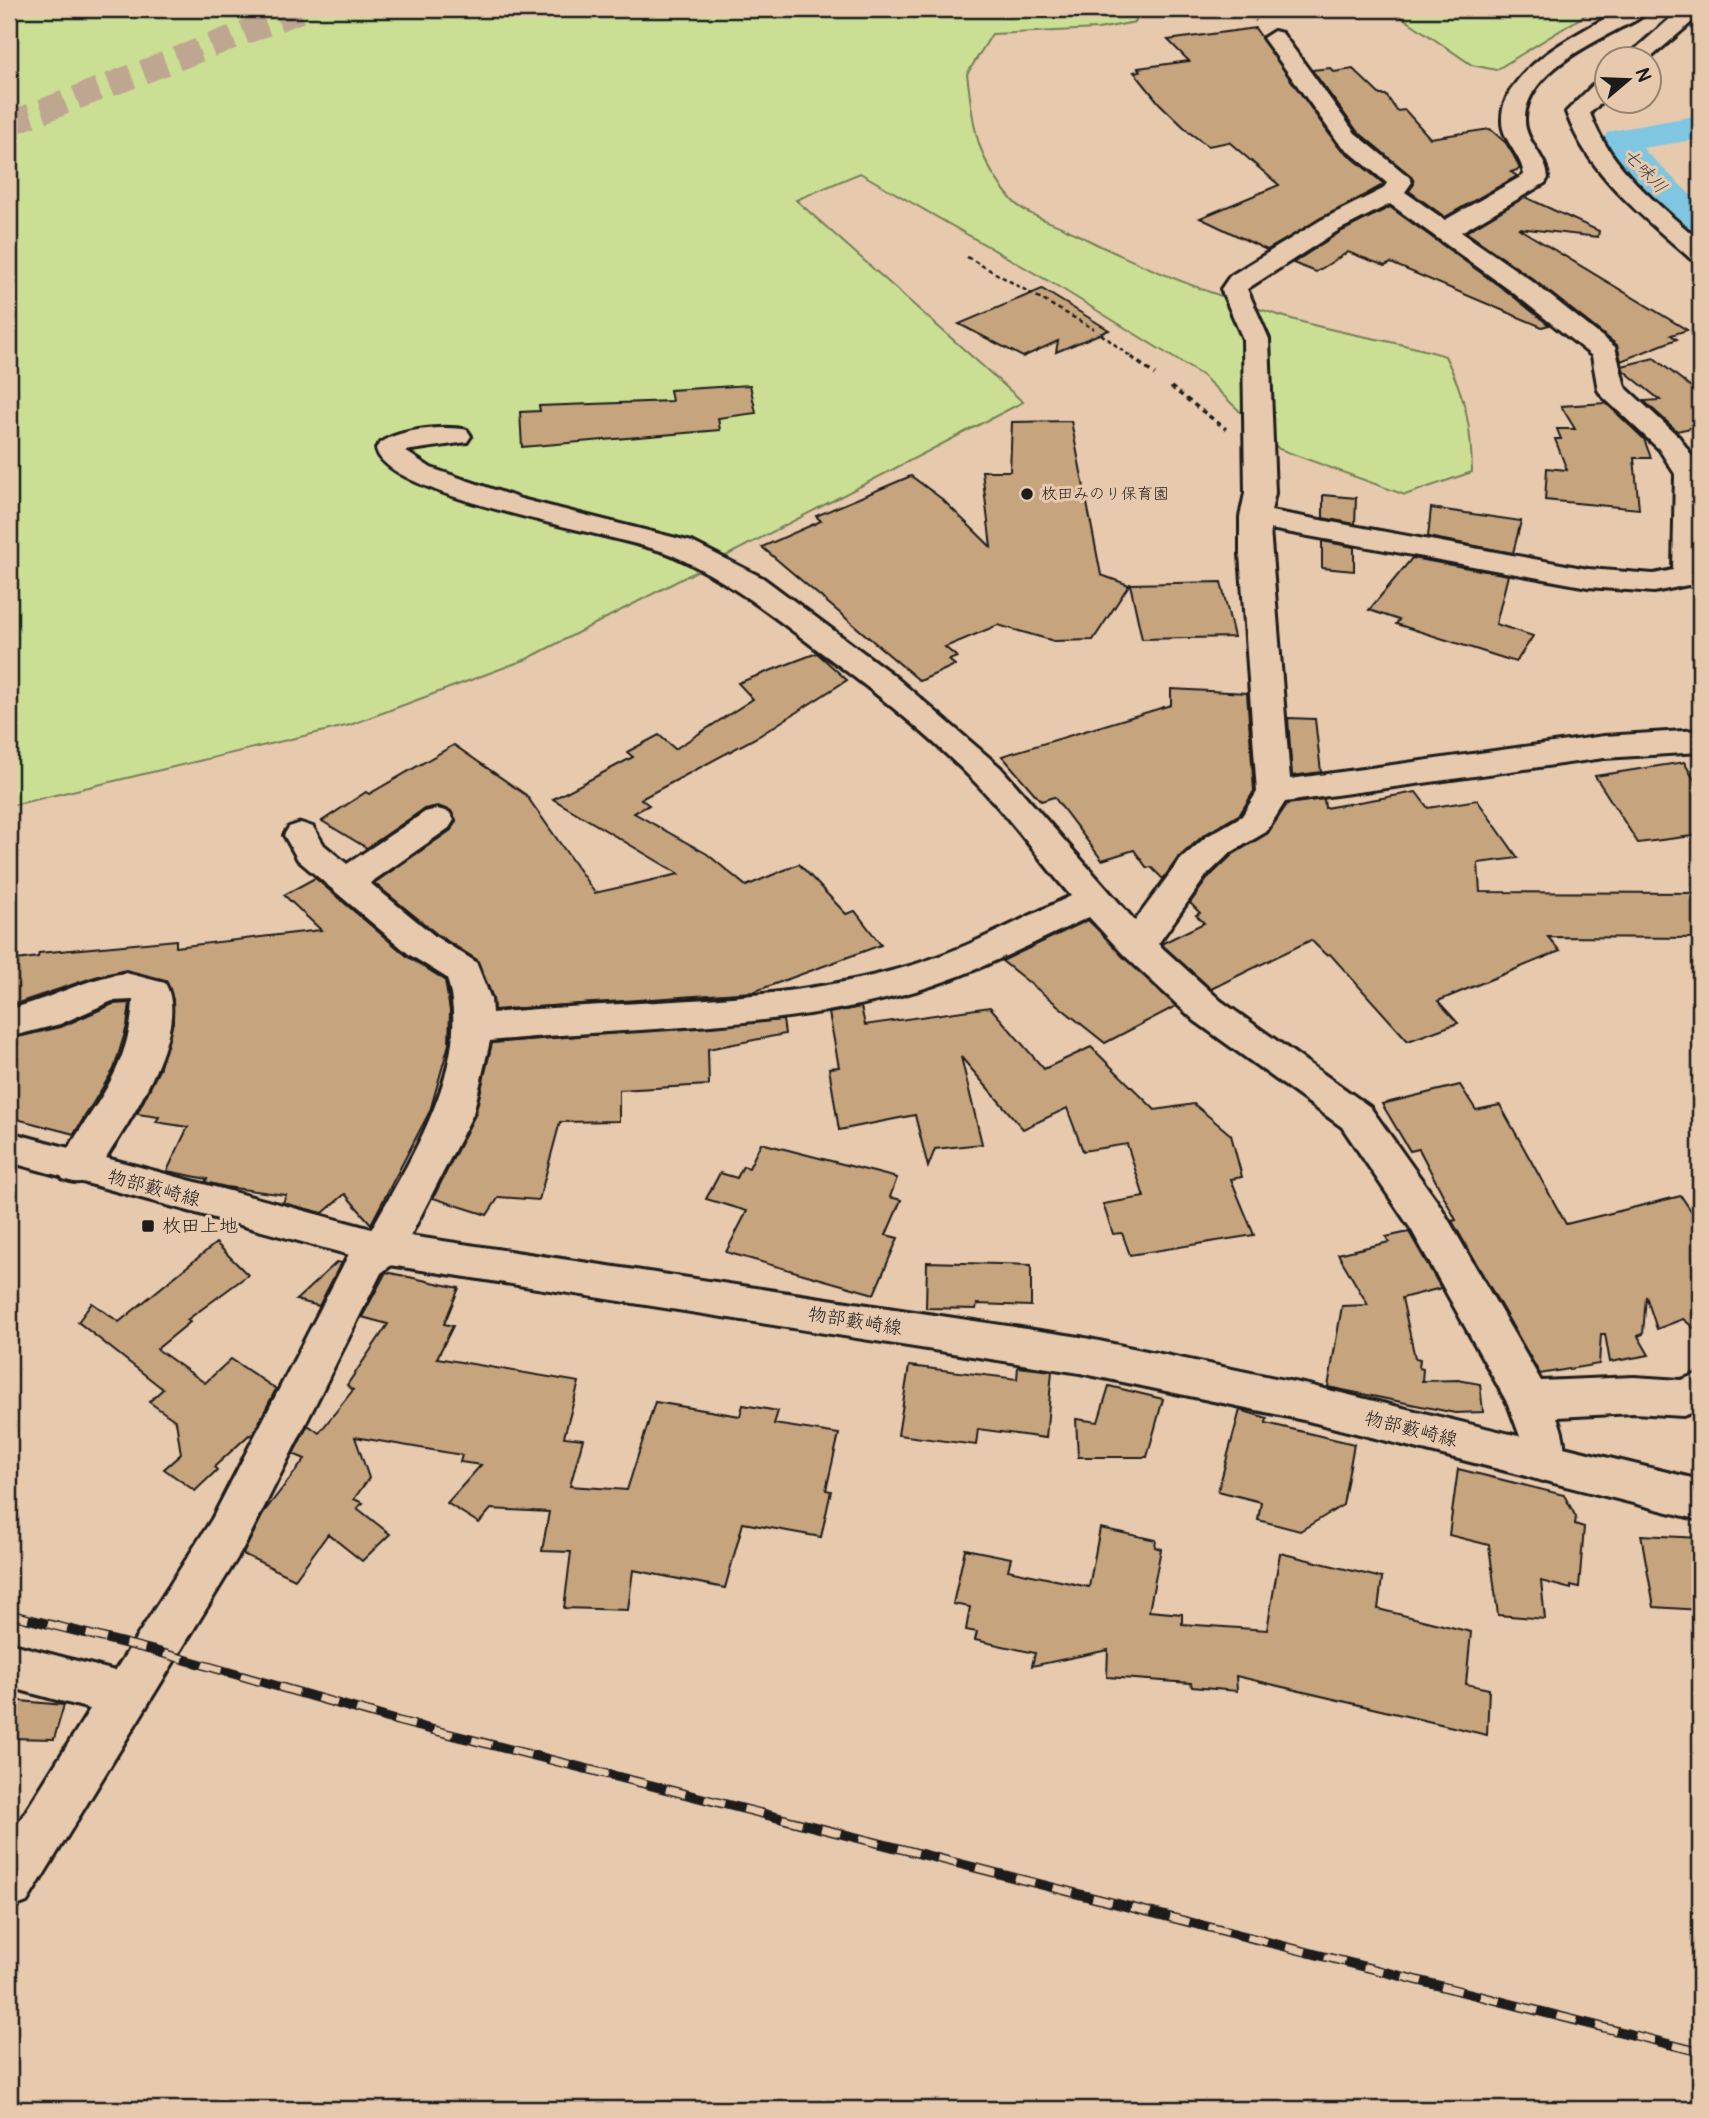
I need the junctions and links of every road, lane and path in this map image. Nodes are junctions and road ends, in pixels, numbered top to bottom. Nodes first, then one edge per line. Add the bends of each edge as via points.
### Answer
1 (1637, 9) edge
2 (1694, 9) edge
3 (1274, 38) dead end
4 (1650, 46) edge
5 (1594, 97) edge
6 (1392, 194) junction
7 (1446, 230) junction
8 (1700, 254) edge
9 (967, 257) dead end
10 (1094, 329) dead end
11 (1101, 334) dead end
12 (1155, 375) dead end
13 (1171, 387) dead end
14 (457, 436) dead end
15 (1232, 437) dead end
16 (1255, 517) junction
17 (1694, 577) edge
18 (1700, 741) edge
19 (1274, 792) junction
20 (437, 820) dead end
21 (301, 835) dead end
22 (346, 882) junction
23 (1094, 901) junction
24 (1137, 946) junction
25 (9, 1023) edge
26 (474, 1029) junction
27 (9, 1147) edge
28 (78, 1168) junction
29 (383, 1248) junction
30 (1700, 1391) edge
31 (1529, 1400) junction
32 (1542, 1462) junction
33 (1700, 1500) edge
34 (9, 1665) edge
35 (127, 1697) junction
36 (9, 1884) edge

1 - 7 street via 1551,61 1518,98 1515,136 1537,171 1536,178
2 - 4 street
3 - 6 street via 1347,138 1400,182
5 - 8 street via 1578,112 1588,138 1626,183
6 - 7 street
6 - 16 street via 1331,225 1234,289 1256,339 1260,493
7 - 17 street via 1596,344 1605,353 1612,390 1680,456 1690,474
9 - 10 path
11 - 12 path
13 - 15 path via 1220,422
14 - 23 street via 403,441 390,447 391,456 421,474 511,505 681,548 752,585 881,681 988,775
16 - 17 street via 1588,578 1654,583
16 - 19 street
18 - 19 street via 1604,747
19 - 24 street via 1254,824 1193,868
20 - 22 street
21 - 22 street via 310,852
22 - 26 street via 423,946 463,971 472,999
23 - 24 street
23 - 26 street via 969,957 886,986 733,1012
24 - 31 street via 1208,1011 1356,1117 1426,1218
25 - 28 street via 47,1014 85,995 142,986 152,992 133,1084
26 - 29 street via 453,1114
27 - 28 street, 物部藪崎線
28 - 29 street, 物部藪崎線
29 - 32 street, 物部藪崎線 via 1080,1355 1308,1404
29 - 35 street via 366,1262 228,1533
30 - 31 street via 1683,1398 1634,1395
31 - 32 street via 1543,1439
32 - 33 street, 物部藪崎線
34 - 35 street
35 - 36 street

